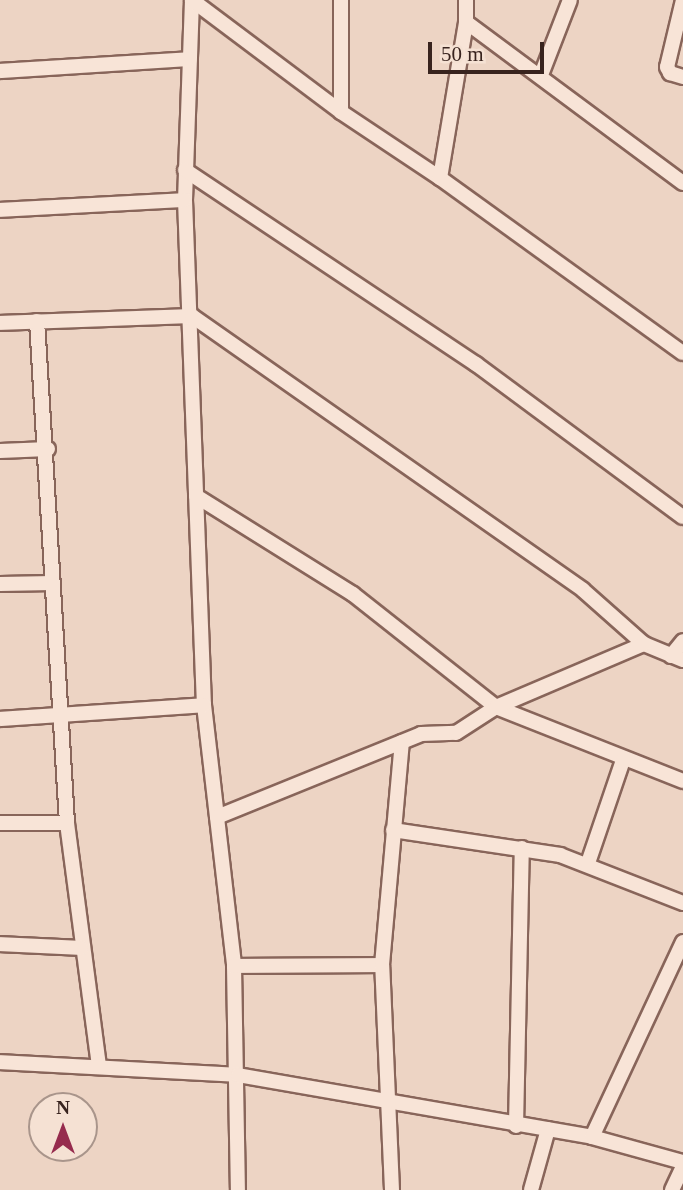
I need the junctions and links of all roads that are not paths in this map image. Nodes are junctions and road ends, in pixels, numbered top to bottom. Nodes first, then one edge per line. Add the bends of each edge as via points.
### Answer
1 (192, 0) edge
2 (341, 0) edge
3 (466, 0) edge
4 (570, 0) edge
5 (683, 0) edge
6 (466, 22) junction
7 (190, 59) junction
8 (0, 71) edge
9 (541, 75) junction
10 (683, 77) edge
11 (341, 113) junction
12 (185, 170) junction
13 (440, 178) junction
14 (683, 183) edge
15 (185, 200) junction
16 (0, 210) edge
17 (192, 316) junction
18 (37, 321) junction
19 (0, 323) edge
20 (683, 353) edge
21 (48, 449) junction
22 (0, 451) edge
23 (196, 496) junction
24 (683, 517) edge
25 (53, 583) junction
26 (0, 584) edge
27 (683, 641) edge
28 (644, 644) junction
29 (677, 658) edge
30 (204, 705) junction
31 (496, 707) junction
32 (64, 715) junction
33 (0, 719) edge
34 (402, 742) junction
35 (623, 760) junction
36 (683, 781) edge
37 (217, 817) junction
38 (0, 823) edge
39 (67, 824) junction
40 (393, 830) junction
41 (522, 848) junction
42 (588, 863) junction
43 (683, 903) edge
44 (683, 942) edge
45 (0, 944) edge
46 (81, 948) junction
47 (382, 965) junction
48 (234, 966) junction
49 (0, 1062) edge
50 (99, 1065) junction
51 (237, 1075) junction
52 (389, 1099) junction
53 (516, 1126) junction
54 (548, 1129) junction
55 (592, 1137) junction
56 (683, 1164) edge
57 (238, 1190) edge
58 (392, 1190) edge
59 (531, 1190) edge
60 (672, 1190) edge

1 - 7 street
1 - 11 street
2 - 11 street
3 - 6 street
4 - 9 street
5 - 10 street via 667,67
6 - 9 street
6 - 13 street
7 - 8 street
7 - 12 street
9 - 14 street
11 - 13 street
12 - 15 street
12 - 24 street via 476,364
13 - 20 street
15 - 16 street
15 - 17 street
17 - 18 street
17 - 23 street
17 - 28 street via 583,590
18 - 19 street
18 - 21 street
21 - 22 street
21 - 25 street
23 - 30 street
23 - 31 street via 352,594
25 - 26 street
25 - 32 street
27 - 29 street
28 - 29 street
28 - 31 street
30 - 32 street
30 - 37 street
31 - 34 street via 456,733 421,734
31 - 35 street
32 - 33 street
32 - 39 street
34 - 37 street
34 - 40 street
35 - 36 street
35 - 42 street
37 - 48 street
38 - 39 street
39 - 46 street
40 - 41 street
40 - 47 street
41 - 42 street
41 - 53 street
42 - 43 street
44 - 55 street
45 - 46 street
46 - 50 street
47 - 48 street
47 - 52 street
48 - 51 street
49 - 50 street
50 - 51 street
51 - 52 street
51 - 57 street
52 - 53 street
52 - 58 street
53 - 54 street
54 - 55 street
54 - 59 street
55 - 56 street
56 - 60 street

